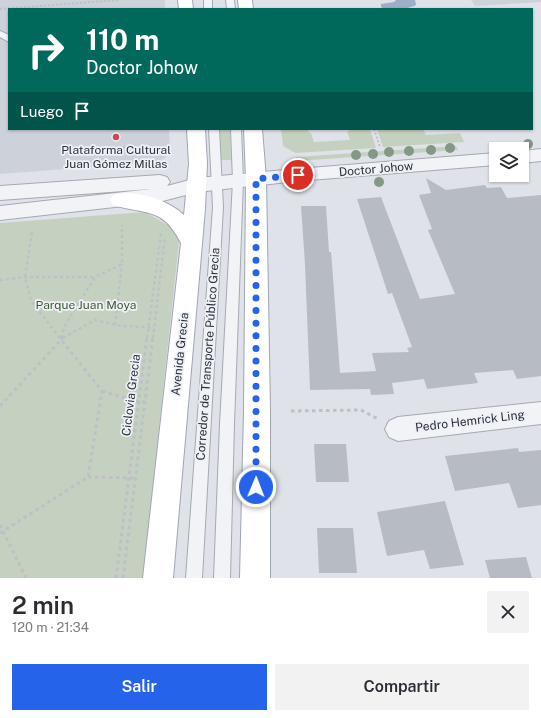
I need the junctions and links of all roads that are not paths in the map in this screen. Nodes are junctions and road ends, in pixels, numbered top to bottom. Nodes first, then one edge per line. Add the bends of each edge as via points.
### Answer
1 (196, 130) edge
2 (214, 130) edge
3 (236, 130) edge
4 (253, 130) edge
5 (541, 155) edge
6 (529, 156) edge
7 (489, 160) edge
8 (247, 180) junction
9 (217, 183) junction
10 (197, 185) junction
11 (0, 193) edge
12 (120, 200) junction
13 (0, 213) edge
14 (191, 242) junction
15 (541, 413) edge
16 (398, 429) road end
17 (158, 578) edge
18 (194, 578) edge
19 (222, 578) edge
20 (255, 578) edge

1 - 10 main road, Avenida Grecia
2 - 9 lane, Corredor de Transporte Público Grecia
3 - 8 lane, Corredor de Transporte Público Grecia
4 - 8 main road
5 - 6 street
7 - 8 street, Doctor Johow
8 - 9 street, Doctor Johow
8 - 19 lane, Corredor de Transporte Público Grecia via 227,424
8 - 20 main road via 257,411
9 - 10 street, Doctor Johow
9 - 18 lane, Corredor de Transporte Público Grecia via 218,207
10 - 11 street via 153,182
10 - 12 street via 159,195
10 - 14 main road, Avenida Grecia
12 - 13 street
12 - 14 main road via 145,203 166,212 180,222
14 - 17 main road, Avenida Grecia
15 - 16 street, Pedro Hemrick Ling

